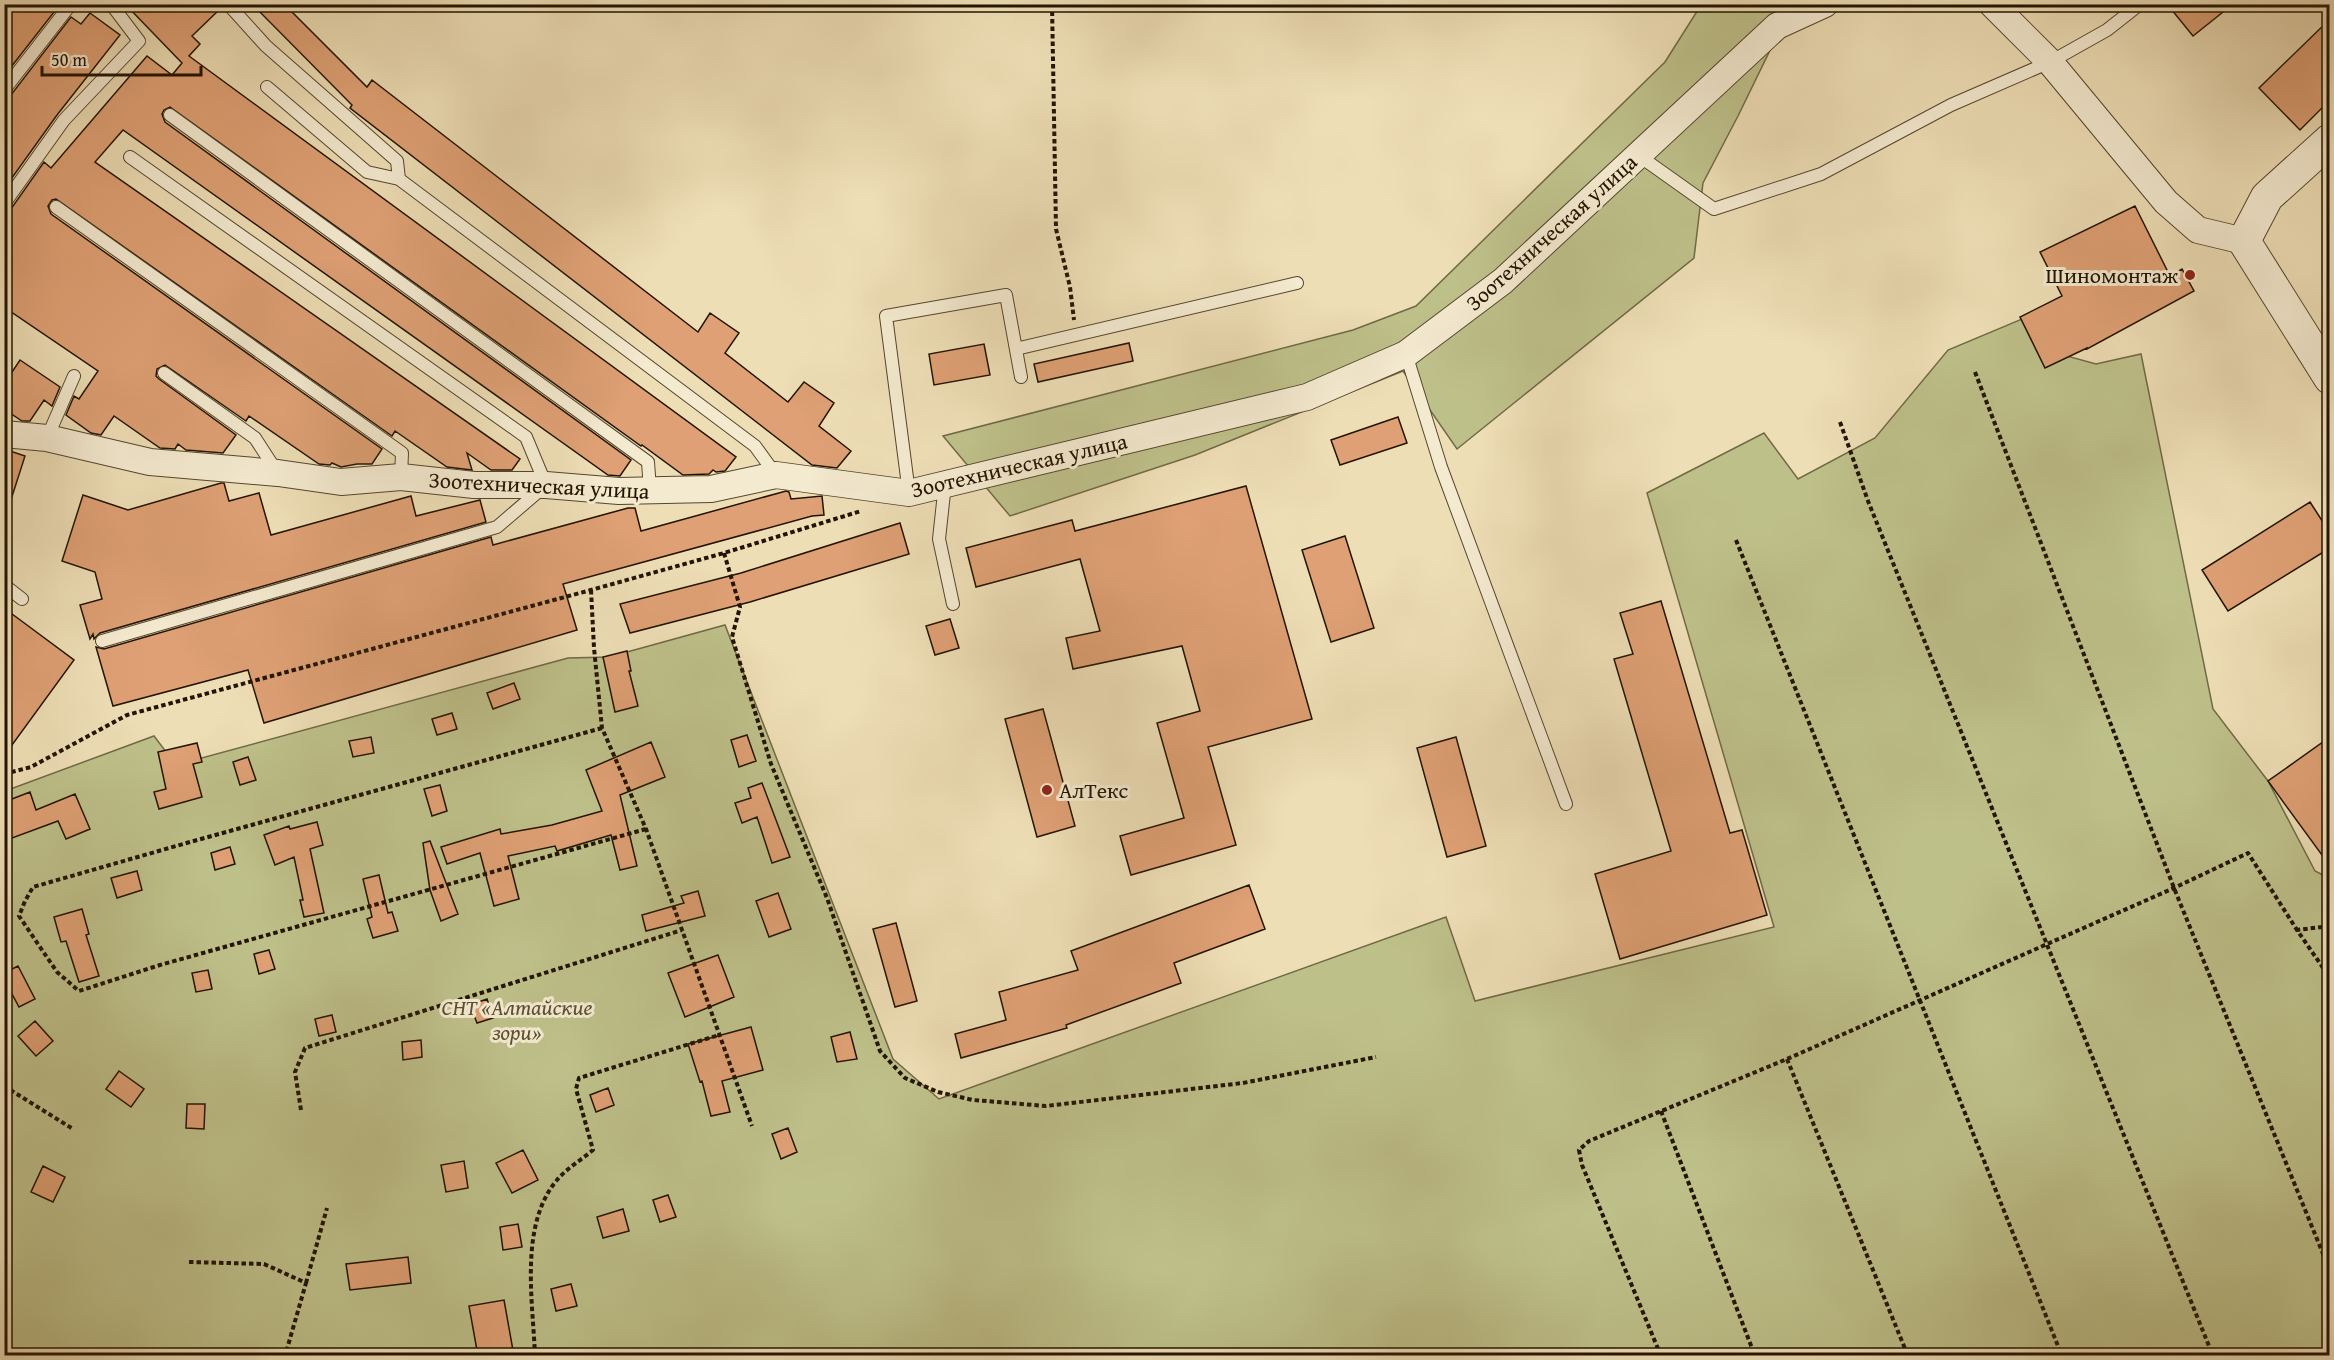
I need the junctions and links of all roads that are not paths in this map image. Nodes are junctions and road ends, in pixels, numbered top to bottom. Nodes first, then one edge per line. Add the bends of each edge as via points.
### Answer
1 (71, 4) edge
2 (111, 4) edge
3 (228, 4) edge
4 (1825, 4) edge
5 (1992, 4) edge
6 (2140, 4) edge
7 (2050, 62) junction
8 (267, 87) dead end
9 (4, 90) edge
10 (170, 115) dead end
11 (2330, 140) edge
12 (1638, 154) junction
13 (130, 157) dead end
14 (399, 179) junction
15 (4, 204) edge
16 (56, 207) dead end
17 (2244, 242) junction
18 (1297, 283) dead end
19 (1016, 349) junction
20 (1406, 354) junction
21 (164, 373) dead end
22 (74, 376) dead end
23 (1022, 377) dead end
24 (2330, 378) edge
25 (4, 434) edge
26 (47, 438) junction
27 (278, 473) junction
28 (776, 475) junction
29 (401, 477) junction
30 (945, 484) junction
31 (546, 485) junction
32 (650, 490) junction
33 (909, 493) junction
34 (4, 585) edge
35 (22, 599) dead end
36 (953, 604) dead end
37 (102, 641) dead end
38 (1566, 804) dead end

1 - 9 lane
2 - 15 lane via 139,41 63,120
3 - 14 lane via 266,46 397,161
4 - 12 street, Зоотехническая улица via 1777,26
5 - 7 street
6 - 7 lane via 2107,30
7 - 12 lane via 1951,105 1821,174 1714,209
7 - 17 street via 2166,202 2198,230
8 - 14 lane via 367,172
10 - 32 lane via 648,462
11 - 17 street via 2267,197
12 - 20 street, Зоотехническая улица via 1503,281
13 - 31 lane via 526,437
14 - 28 lane via 755,446
16 - 29 lane via 402,453
17 - 24 street
18 - 19 lane
19 - 23 lane
19 - 33 lane via 1006,295 886,316
20 - 30 street, Зоотехническая улица via 1307,397
20 - 38 lane via 1441,467
21 - 27 lane via 255,438
22 - 26 lane
25 - 26 street, Зоотехническая улица
26 - 27 street, Зоотехническая улица via 150,462
27 - 29 street, Зоотехническая улица via 342,482
28 - 32 street, Зоотехническая улица via 711,489
28 - 33 street, Зоотехническая улица
29 - 31 street, Зоотехническая улица via 474,485
30 - 33 street, Зоотехническая улица
30 - 36 lane via 939,539
31 - 32 street, Зоотехническая улица
31 - 37 lane via 497,528
34 - 35 lane

